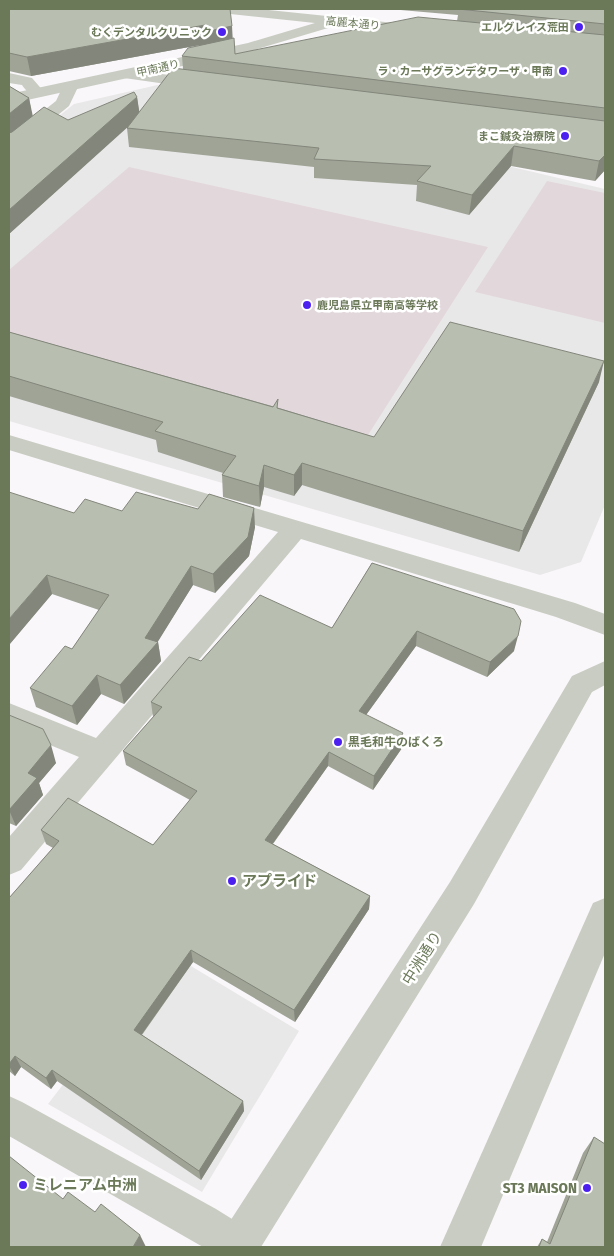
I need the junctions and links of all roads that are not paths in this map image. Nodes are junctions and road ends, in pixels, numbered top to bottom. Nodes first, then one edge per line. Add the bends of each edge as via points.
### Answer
1 (221, 9) edge
2 (226, 9) edge
3 (414, 17) edge
4 (334, 22) junction
5 (403, 28) junction
6 (432, 31) edge
7 (128, 75) junction
8 (9, 78) edge
9 (220, 86) edge
10 (70, 87) junction
11 (37, 94) junction
12 (9, 99) edge
13 (9, 146) edge
14 (9, 442) edge
15 (296, 528) junction
16 (605, 625) edge
17 (605, 672) edge
18 (9, 714) edge
19 (102, 753) junction
20 (9, 860) edge
21 (605, 914) edge
22 (9, 1115) edge
23 (238, 1246) edge
24 (460, 1247) edge

1 - 2 street, 高麗本通り
2 - 4 street, 高麗本通り
3 - 5 street
4 - 5 street, 高麗本通り
4 - 7 street, 甲南通り via 251,47
5 - 6 street, 高麗本通り
7 - 9 street
7 - 10 street, 甲南通り
8 - 11 street via 27,81
10 - 11 street, 甲南通り
10 - 13 street via 63,103
11 - 12 street, 甲南通り
14 - 15 street
15 - 16 street
15 - 19 street
17 - 23 street, 中洲通り via 582,684 462,893
18 - 19 street
19 - 20 street
21 - 24 street
22 - 23 street

